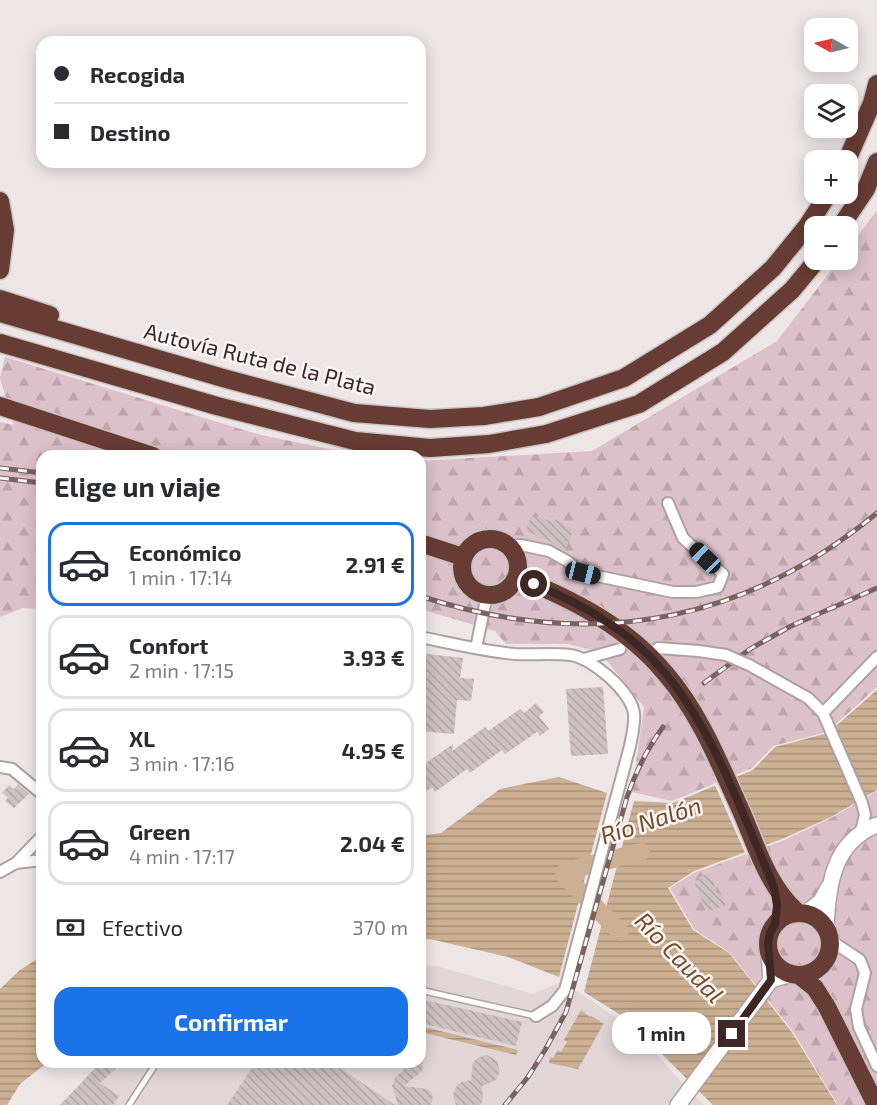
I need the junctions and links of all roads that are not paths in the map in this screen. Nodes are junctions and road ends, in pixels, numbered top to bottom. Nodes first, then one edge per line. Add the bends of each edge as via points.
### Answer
1 (877, 84) edge
2 (851, 150) edge
3 (877, 162) edge
4 (0, 201) edge
5 (822, 204) edge
6 (848, 216) edge
7 (0, 270) edge
8 (809, 270) edge
9 (3, 307) edge
10 (1, 343) edge
11 (0, 398) edge
12 (0, 406) edge
13 (24, 413) junction
14 (135, 450) edge
15 (668, 503) dead end
16 (426, 545) edge
17 (508, 546) junction
18 (463, 558) junction
19 (517, 577) junction
20 (487, 595) junction
21 (426, 638) edge
22 (476, 648) junction
23 (658, 648) dead end
24 (620, 649) dead end
25 (877, 657) edge
26 (584, 659) junction
27 (823, 713) junction
28 (0, 767) edge
29 (36, 789) edge
30 (877, 825) edge
31 (861, 831) junction
32 (36, 842) edge
33 (36, 861) edge
34 (16, 863) junction
35 (0, 872) edge
36 (772, 882) junction
37 (830, 883) junction
38 (801, 913) junction
39 (775, 924) junction
40 (828, 933) junction
41 (769, 953) junction
42 (823, 965) junction
43 (795, 975) junction
44 (771, 980) junction
45 (426, 991) edge
46 (827, 1007) junction
47 (536, 1016) joint
48 (877, 1066) edge
49 (153, 1068) edge
50 (129, 1105) edge
51 (678, 1105) edge
52 (876, 1105) edge

1 - 2 highway
3 - 6 highway via 866,189
4 - 7 highway via 5,230
5 - 9 highway, Autovía Ruta de la Plata via 773,268 710,325 624,378 539,406 484,416 430,419 354,413 223,378
8 - 10 highway via 723,352 639,404 546,434 489,444 430,448 356,441 217,406
11 - 13 highway
12 - 13 highway
13 - 14 highway
15 - 17 street via 683,538 723,574 718,587 673,592 583,573 549,551
16 - 18 highway
17 - 18 highway via 488,539 469,548
17 - 19 highway via 515,555
18 - 20 highway via 462,572 467,585
19 - 20 highway via 508,590
19 - 36 highway via 593,613 637,644 666,673 716,754
20 - 22 street
21 - 22 street
22 - 26 street
23 - 27 street, bridge via 726,655 749,664 808,698
24 - 26 street
25 - 27 street
26 - 47 street via 621,688 631,702 634,715 630,746 565,990 552,1006
27 - 31 street via 862,803 865,815
28 - 29 street via 12,769
30 - 31 street
31 - 37 street via 844,851
32 - 34 street
33 - 34 street
34 - 35 street
36 - 38 highway
36 - 39 highway via 777,905
37 - 38 street via 821,901
37 - 40 street
38 - 39 highway via 782,917
38 - 40 highway via 814,916
39 - 41 highway via 770,933
40 - 42 highway via 828,957
40 - 48 street via 860,960 865,973 856,1009 859,1027
41 - 43 highway via 777,966
41 - 44 street
42 - 43 highway via 808,974
42 - 46 highway
43 - 44 street
43 - 46 highway via 815,988
44 - 51 street
45 - 47 lane
46 - 52 highway
49 - 50 lane

